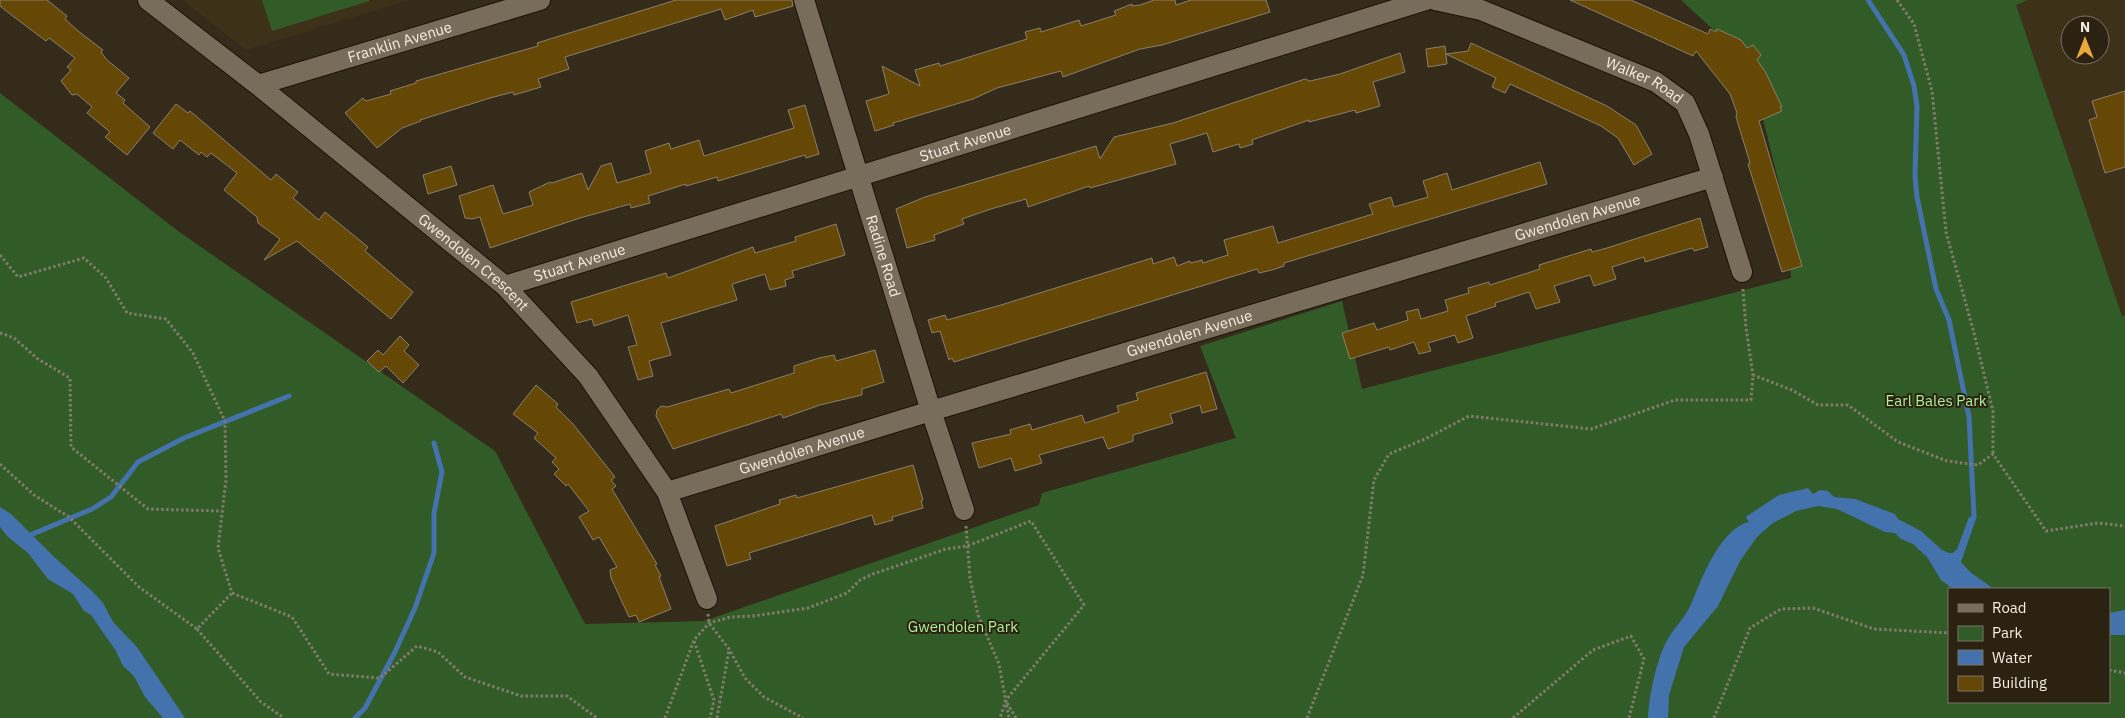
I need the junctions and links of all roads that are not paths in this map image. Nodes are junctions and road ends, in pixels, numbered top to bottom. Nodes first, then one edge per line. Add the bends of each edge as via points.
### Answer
1 (148, 0) edge
2 (540, 0) edge
3 (804, 0) edge
4 (1426, 0) edge
5 (1435, 0) edge
6 (258, 85) junction
7 (858, 176) junction
8 (1713, 177) junction
9 (1742, 272) road end
10 (505, 286) junction
11 (931, 410) junction
12 (667, 492) junction
13 (964, 510) road end
14 (707, 599) road end

1 - 6 street, Gwendolen Crescent
2 - 6 street, Franklin Avenue
3 - 7 street, Radine Road
4 - 7 street, Stuart Avenue
5 - 8 street, Walker Road via 1481,10 1656,82 1685,103
6 - 10 street, Gwendolen Crescent
7 - 10 street, Stuart Avenue
7 - 11 street, Radine Road
8 - 9 street, Walker Road
8 - 11 street, Gwendolen Avenue
10 - 12 street, Gwendolen Crescent via 588,376
11 - 12 street, Gwendolen Avenue
11 - 13 street, Radine Road
12 - 14 street, Gwendolen Crescent

